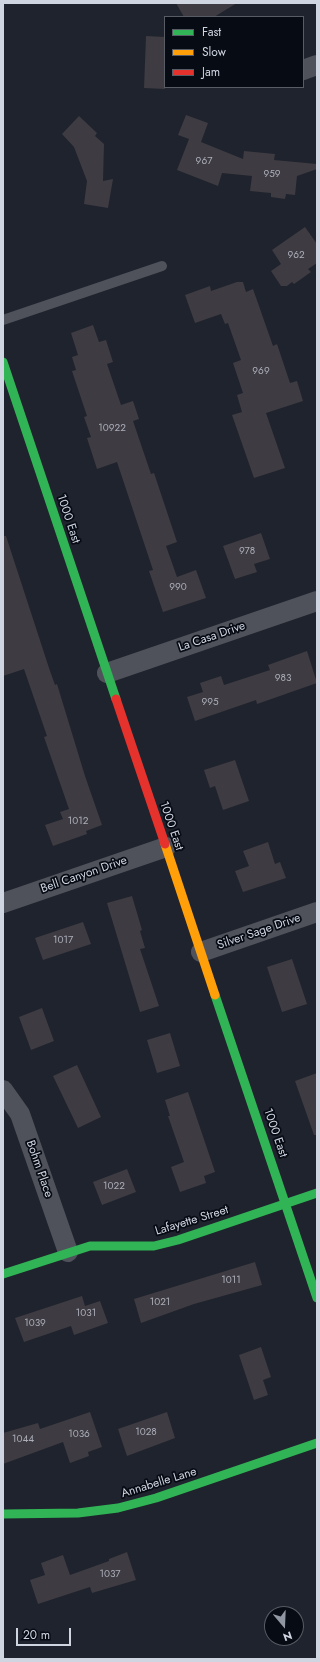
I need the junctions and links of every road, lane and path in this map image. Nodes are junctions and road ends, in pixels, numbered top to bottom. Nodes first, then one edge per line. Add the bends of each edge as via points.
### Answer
1 (317, 65) edge
2 (304, 70) edge
3 (162, 266) dead end
4 (3, 320) edge
5 (3, 362) edge
6 (317, 601) edge
7 (107, 673) junction
8 (166, 847) junction
9 (3, 903) edge
10 (317, 912) edge
11 (201, 952) junction
12 (3, 1090) edge
13 (317, 1193) edge
14 (286, 1204) junction
15 (68, 1252) junction
16 (3, 1274) edge
17 (317, 1298) edge
18 (317, 1443) edge
19 (3, 1514) edge

1 - 2 street
3 - 4 lane
5 - 7 street, 1000 East
6 - 7 street, La Casa Drive
7 - 8 street, 1000 East
8 - 9 street, Bell Canyon Drive
8 - 11 street, 1000 East
10 - 11 street, Silver Sage Drive
11 - 14 street, 1000 East
12 - 15 street, Bohm Place via 20,1114
13 - 14 street, Lafayette Street
14 - 15 street, Lafayette Street via 154,1246 90,1246
14 - 17 street, 1000 East
15 - 16 street, Lafayette Street
18 - 19 street, Annabelle Lane via 156,1498 118,1508 78,1513

